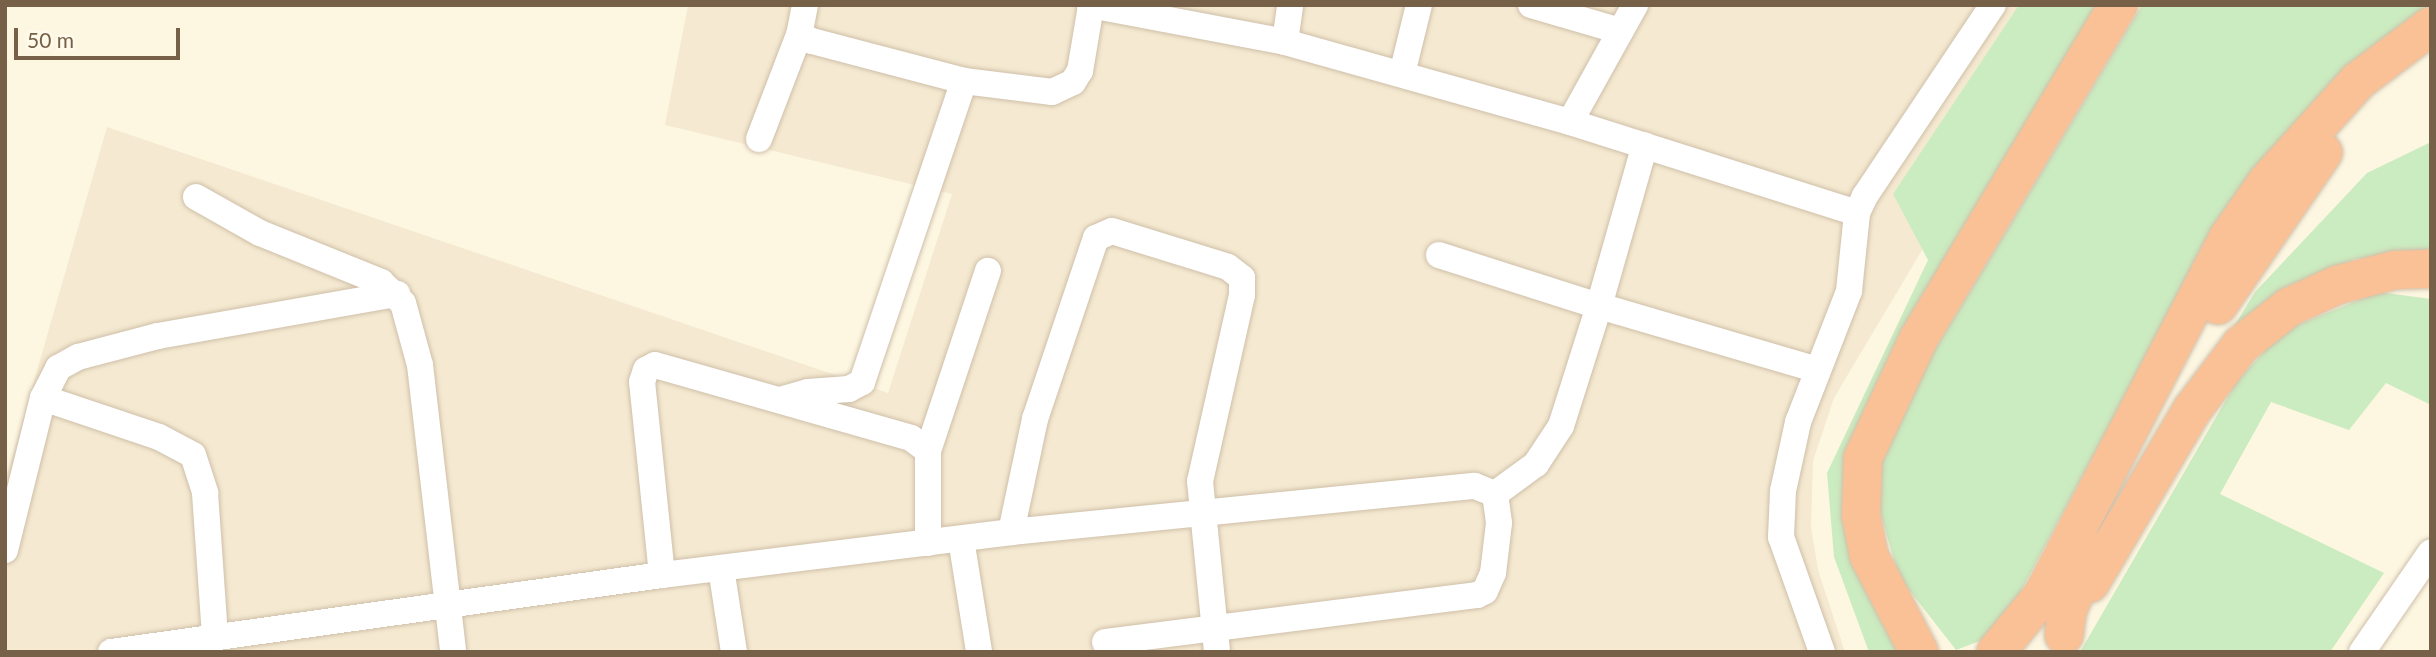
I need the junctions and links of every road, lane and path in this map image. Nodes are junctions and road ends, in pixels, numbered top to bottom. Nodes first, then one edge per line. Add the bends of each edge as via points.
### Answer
1 (806, 5) edge
2 (1091, 5) edge
3 (1290, 5) edge
4 (1419, 5) edge
5 (1531, 5) edge
6 (1635, 5) edge
7 (1993, 5) edge
8 (2118, 5) edge
9 (1149, 11) edge
10 (2431, 26) edge
11 (1620, 31) junction
12 (799, 35) junction
13 (1285, 42) junction
14 (2431, 57) edge
15 (1402, 74) junction
16 (964, 82) junction
17 (1570, 122) junction
18 (759, 139) dead end
19 (1645, 145) junction
20 (196, 197) dead end
21 (1857, 213) junction
22 (1440, 255) dead end
23 (2431, 269) edge
24 (988, 271) dead end
25 (397, 294) junction
26 (1600, 306) junction
27 (1818, 370) junction
28 (43, 398) junction
29 (778, 401) junction
30 (928, 450) junction
31 (1495, 494) junction
32 (1202, 516) junction
33 (1011, 532) junction
34 (961, 539) junction
35 (928, 543) junction
36 (5, 550) edge
37 (2431, 552) edge
38 (721, 568) junction
39 (662, 575) junction
40 (446, 603) junction
41 (215, 635) junction
42 (1216, 640) edge
43 (1105, 642) dead end
44 (2062, 643) edge
45 (111, 652) edge
46 (453, 652) edge
47 (734, 652) edge
48 (979, 652) edge
49 (1822, 652) edge
50 (1919, 652) edge
51 (1996, 652) edge
52 (2362, 652) edge

1 - 12 street
2 - 9 street
2 - 16 street via 1080,71 1063,88 1034,92
3 - 13 street
4 - 15 street
5 - 11 street
6 - 11 street
7 - 21 street
8 - 50 highway via 1919,338 1863,458 1861,515 1869,556
9 - 13 street
10 - 51 highway via 2358,81 2267,181 2228,238 2043,594
11 - 17 street
12 - 16 street
12 - 18 street
13 - 15 street
14 - 44 highway via 2344,128 2307,172 2213,311 2082,574 2067,611
15 - 17 street
16 - 29 street via 862,382 849,390 807,392
17 - 19 street
19 - 21 street
19 - 26 street
20 - 25 street via 260,233 372,278
21 - 27 street via 1849,291
22 - 26 street
23 - 44 highway via 2395,270 2337,285 2289,307 2241,345 2193,410 2138,498
24 - 30 street
25 - 28 street via 158,336 78,357 51,377
25 - 40 street via 420,365
26 - 27 street
26 - 31 street via 1561,426 1535,464
27 - 49 street via 1790,453 1781,537
28 - 36 street
28 - 41 street via 159,437 193,455 205,493
29 - 30 street via 911,438
29 - 39 street via 663,366 646,370 642,382 644,421
30 - 35 street
31 - 32 street via 1475,486
31 - 42 street via 1499,523 1493,573 1485,591
32 - 33 street
32 - 33 street via 1201,464 1242,278 1228,267 1190,252 1112,231 1101,233 1089,254 1035,419
32 - 42 street
33 - 34 street
34 - 35 street
34 - 48 street
35 - 38 street
37 - 52 street
38 - 39 street
38 - 47 street
39 - 40 street
40 - 41 street
40 - 46 street
41 - 45 street
42 - 43 street

